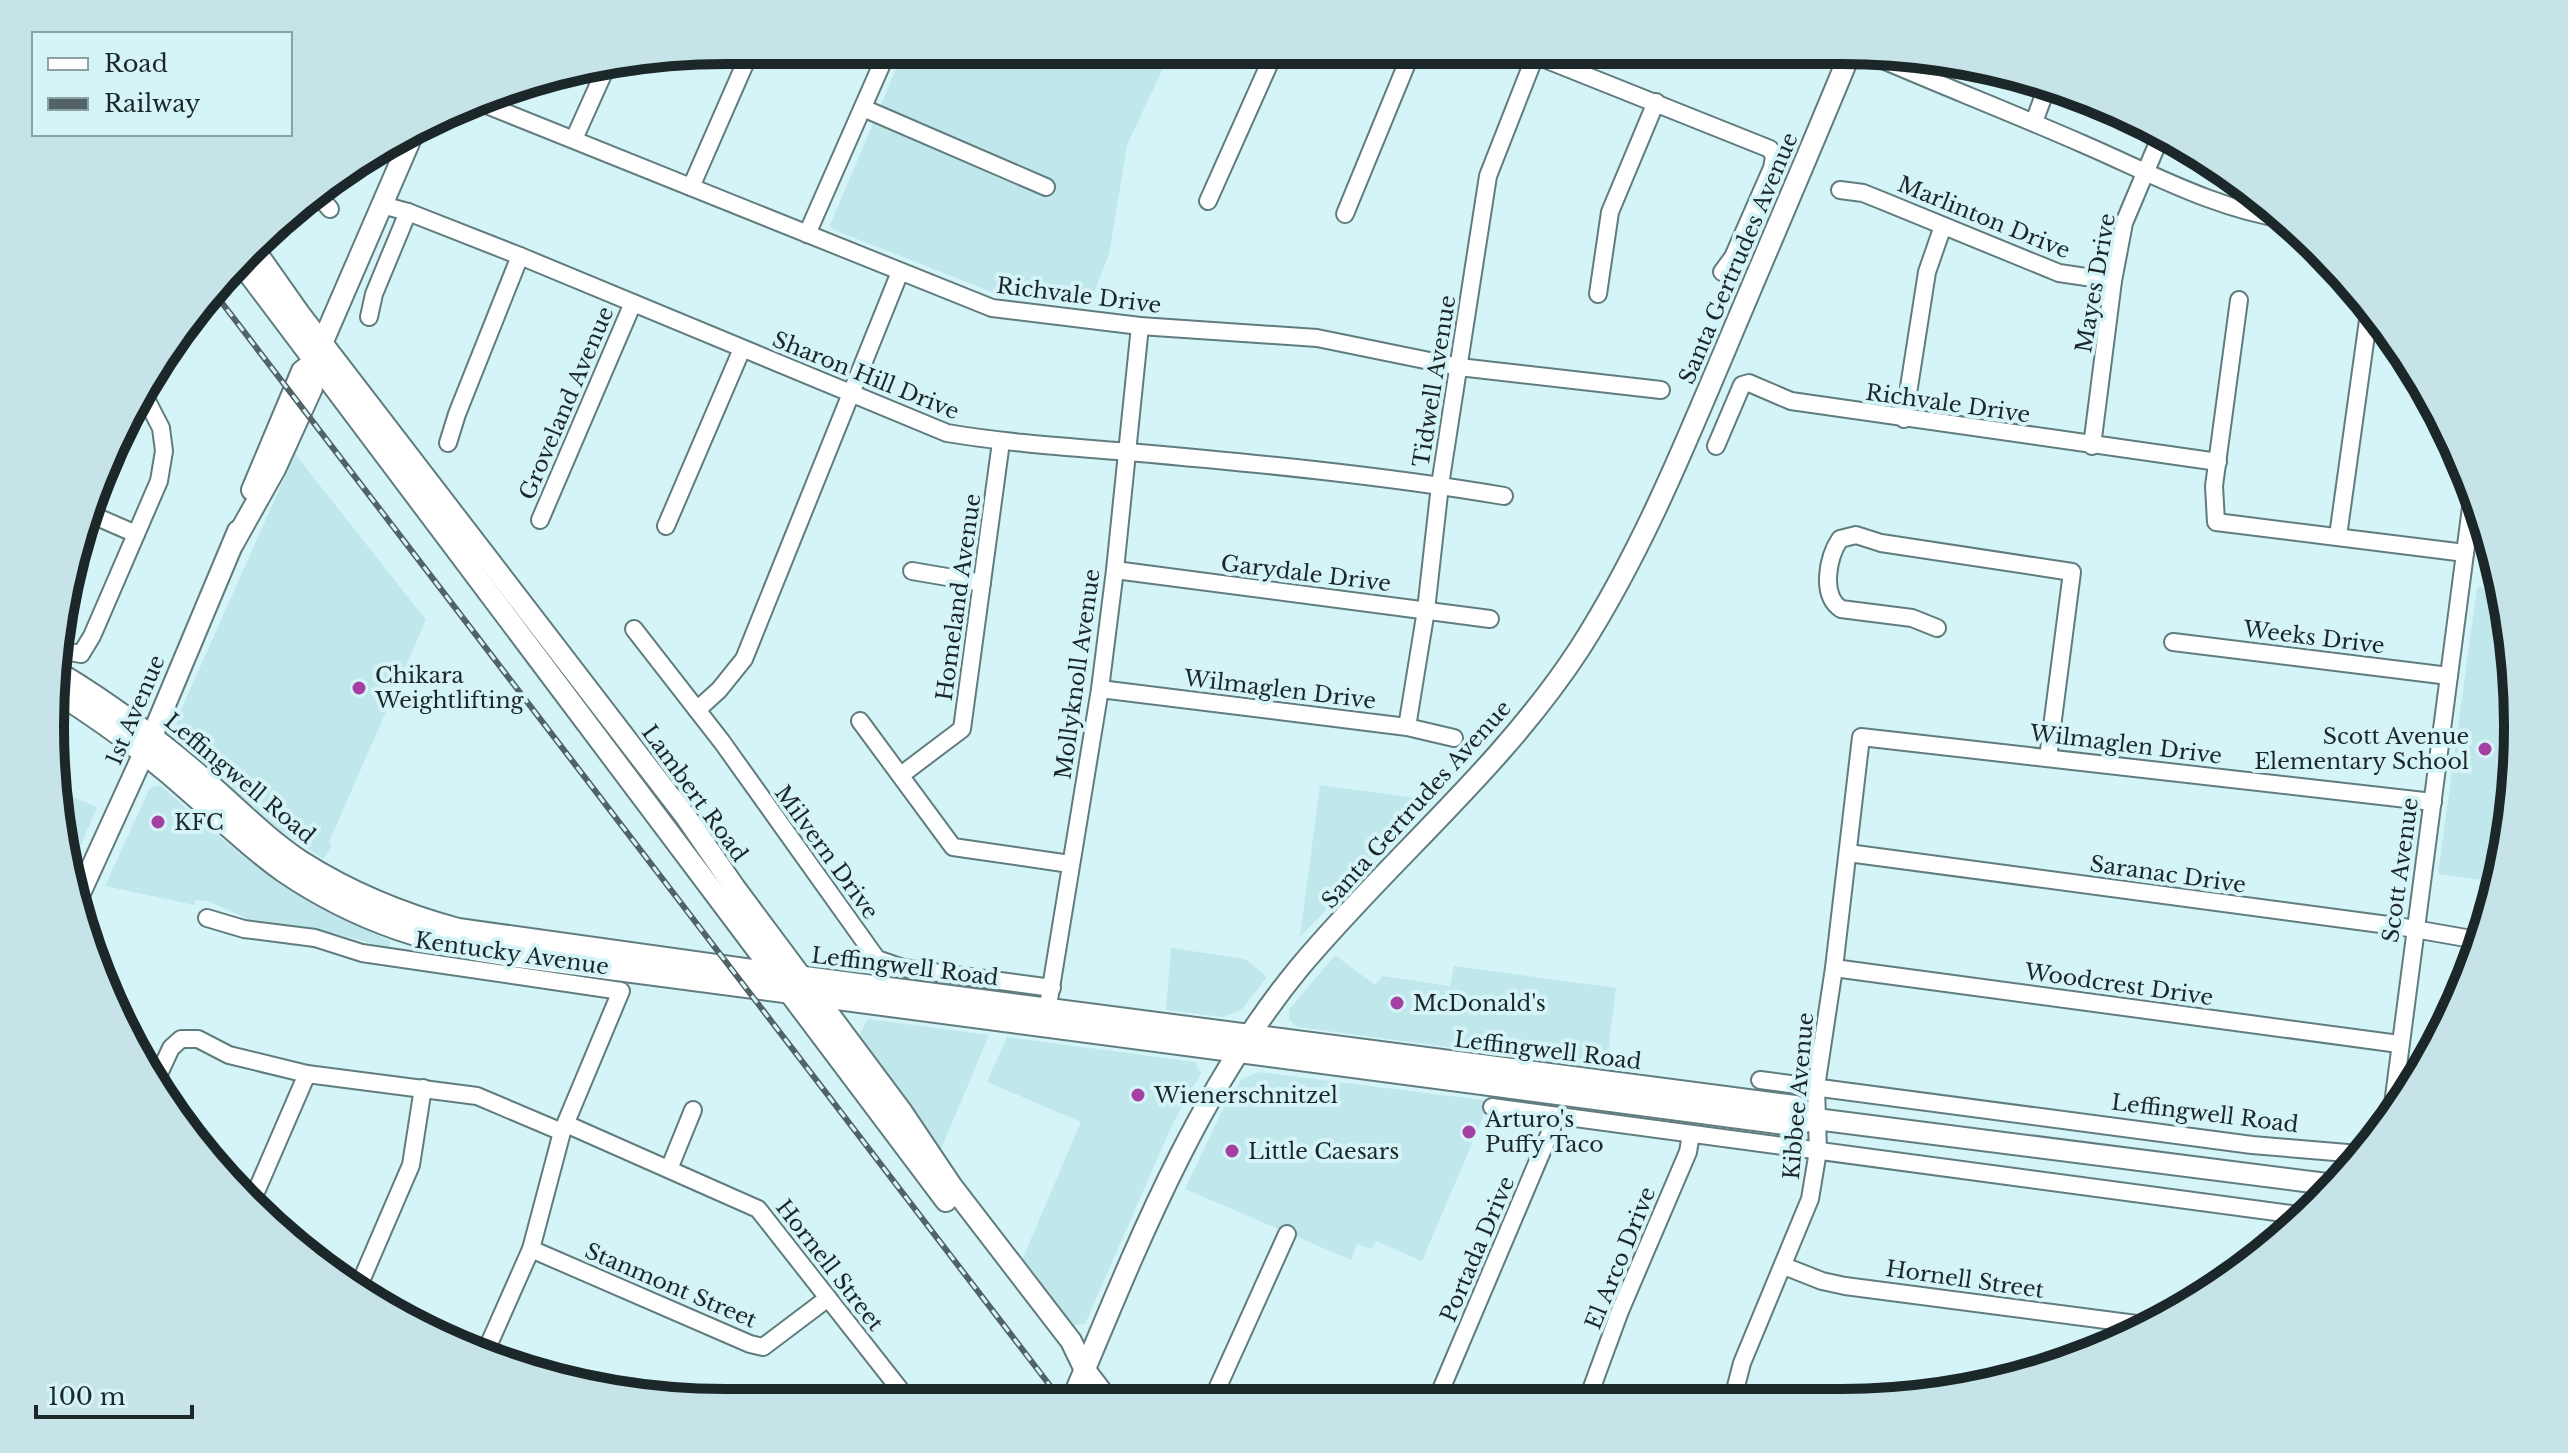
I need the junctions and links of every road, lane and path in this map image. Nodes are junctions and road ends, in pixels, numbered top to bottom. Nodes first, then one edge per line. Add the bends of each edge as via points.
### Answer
1 (745, 64) edge
2 (882, 64) edge
3 (1269, 64) edge
4 (1407, 64) edge
5 (1528, 64) edge
6 (1562, 64) edge
7 (1845, 64) edge
8 (1900, 67) edge
9 (602, 76) edge
10 (2044, 96) edge
11 (1656, 102) junction
12 (492, 107) edge
13 (863, 108) junction
14 (2034, 122) junction
15 (574, 139) junction
16 (2157, 144) edge
17 (407, 146) edge
18 (2146, 171) junction
19 (691, 187) junction
20 (1046, 187) dead end
21 (1840, 190) dead end
22 (323, 201) edge
23 (1208, 201) dead end
24 (382, 205) junction
25 (330, 209) dead end
26 (2257, 211) edge
27 (408, 212) junction
28 (1345, 214) dead end
29 (1943, 226) junction
30 (807, 234) junction
31 (520, 256) junction
32 (259, 257) edge
33 (246, 270) edge
34 (900, 272) junction
35 (1722, 272) dead end
36 (2113, 281) junction
37 (1598, 294) dead end
38 (2239, 300) dead end
39 (633, 303) junction
40 (369, 317) dead end
41 (2368, 324) edge
42 (1140, 326) junction
43 (323, 342) junction
44 (742, 349) junction
45 (314, 362) junction
46 (1459, 367) junction
47 (1661, 390) dead end
48 (850, 393) junction
49 (148, 403) edge
50 (1904, 419) junction
51 (276, 431) junction
52 (1001, 442) junction
53 (448, 443) dead end
54 (1716, 446) dead end
55 (2092, 446) junction
56 (1128, 452) junction
57 (2218, 462) junction
58 (271, 476) junction
59 (1440, 485) junction
60 (1504, 496) dead end
61 (98, 517) edge
62 (2470, 517) edge
63 (540, 520) dead end
64 (666, 526) dead end
65 (136, 534) junction
66 (2338, 536) junction
67 (233, 544) junction
68 (2465, 553) junction
69 (1115, 570) junction
70 (912, 571) dead end
71 (982, 583) junction
72 (1426, 610) junction
73 (1490, 619) dead end
74 (1937, 628) dead end
75 (634, 629) dead end
76 (2173, 642) dead end
77 (69, 652) edge
78 (2449, 676) junction
79 (66, 678) edge
80 (1100, 689) junction
81 (65, 697) edge
82 (697, 710) junction
83 (860, 721) dead end
84 (1407, 727) junction
85 (1861, 737) joint
86 (1454, 738) dead end
87 (148, 744) junction
88 (2048, 758) junction
89 (901, 775) junction
90 (2433, 802) junction
91 (1848, 853) junction
92 (1070, 864) junction
93 (84, 885) edge
94 (720, 902) junction
95 (207, 918) dead end
96 (2414, 929) junction
97 (2469, 939) edge
98 (736, 968) junction
99 (1299, 968) junction
100 (1834, 968) junction
101 (774, 973) junction
102 (795, 985) junction
103 (816, 997) junction
104 (895, 1007) junction
105 (1048, 1008) junction
106 (1308, 1043) junction
107 (1243, 1044) junction
108 (2399, 1044) junction
109 (161, 1070) edge
110 (307, 1074) junction
111 (874, 1075) junction
112 (1760, 1080) dead end
113 (1816, 1087) junction
114 (423, 1088) junction
115 (2394, 1092) edge
116 (1492, 1107) dead end
117 (693, 1110) dead end
118 (1557, 1116) junction
119 (1816, 1119) junction
120 (564, 1128) junction
121 (1691, 1134) junction
122 (1818, 1151) junction
123 (2348, 1153) edge
124 (669, 1169) junction
125 (2321, 1183) edge
126 (256, 1193) edge
127 (2290, 1214) edge
128 (1287, 1234) dead end
129 (531, 1249) junction
130 (1784, 1266) junction
131 (362, 1279) edge
132 (828, 1298) junction
133 (2130, 1323) edge
134 (489, 1345) edge
135 (1085, 1370) junction
136 (900, 1389) edge
137 (1077, 1389) edge
138 (1100, 1389) edge
139 (1217, 1389) edge
140 (1441, 1389) edge
141 (1591, 1389) edge
142 (1735, 1389) edge

1 - 19 street
2 - 13 street
3 - 23 street
4 - 28 street
5 - 46 street, Tidwell Avenue via 1488,176
6 - 11 street
7 - 99 main road, Santa Gertrudes Avenue via 1667,487 1586,638 1472,785
8 - 14 street
9 - 15 street
10 - 14 street
11 - 35 street via 1770,149 1774,157
11 - 37 street via 1610,212
12 - 15 street, Richvale Drive
13 - 20 street
13 - 30 street
14 - 18 street
15 - 19 street, Richvale Drive
16 - 18 street, Mayes Drive
17 - 24 main road, 1st Avenue
18 - 26 street via 2207,198
18 - 36 street, Mayes Drive via 2124,223
19 - 30 street, Richvale Drive
21 - 29 street, Marlinton Drive via 1863,193
22 - 25 street
24 - 27 street, Sharon Hill Drive
24 - 43 main road, 1st Avenue
27 - 31 street, Sharon Hill Drive
27 - 40 street
29 - 36 street, Marlinton Drive via 2059,273
29 - 50 street via 1927,272
30 - 34 street, Richvale Drive
31 - 39 street, Sharon Hill Drive
31 - 53 street
32 - 43 main road, Lambert Road
33 - 45 main road, Lambert Road
34 - 42 street, Richvale Drive via 992,308
34 - 48 street
36 - 55 street, Mayes Drive
38 - 57 street
39 - 44 street, Sharon Hill Drive
39 - 63 street, Groveland Avenue
41 - 66 street
42 - 46 street, Richvale Drive via 1317,338
42 - 56 street, Mollyknoll Avenue
43 - 45 main road, 1st Avenue
43 - 102 main road, Lambert Road via 686,817
44 - 48 street, Sharon Hill Drive
44 - 64 street
45 - 51 main road, 1st Avenue via 302,371
45 - 58 main road, 1st Avenue via 312,388
45 - 94 main road, Lambert Road
46 - 47 street, Richvale Drive
46 - 59 street, Tidwell Avenue
48 - 52 street, Sharon Hill Drive via 947,433
48 - 82 street via 744,659
49 - 65 street via 161,428 164,451 159,481
50 - 54 street, Richvale Drive via 1791,401 1749,383 1737,393
50 - 55 street, Richvale Drive
51 - 58 main road via 278,440 264,473
51 - 67 main road, 1st Avenue
52 - 56 street, Sharon Hill Drive
52 - 71 street, Homeland Avenue
55 - 57 street, Richvale Drive
56 - 59 street, Sharon Hill Drive
56 - 69 street, Mollyknoll Avenue
57 - 66 street via 2216,522
58 - 67 main road, 1st Avenue
59 - 60 street, Sharon Hill Drive
59 - 72 street, Tidwell Avenue
61 - 65 street
62 - 68 street, Scott Avenue
65 - 77 street via 92,636 81,654
66 - 68 street
67 - 87 main road, 1st Avenue
68 - 78 street, Scott Avenue
69 - 72 street, Garydale Drive
69 - 80 street, Mollyknoll Avenue
70 - 71 street
71 - 89 street, Homeland Avenue via 962,729
72 - 73 street, Garydale Drive
72 - 84 street, Tidwell Avenue
74 - 88 street via 1832,603 1828,593 1833,550 1840,539 1856,535 2072,572
75 - 82 street, Milvern Drive
76 - 78 street, Weeks Drive
78 - 90 street, Scott Avenue
79 - 87 main road, Leffingwell Road
80 - 84 street, Wilmaglen Drive
80 - 92 street, Mollyknoll Avenue
81 - 87 main road, Leffingwell Road
82 - 105 street, Milvern Drive via 877,959
83 - 89 street
84 - 86 street, Wilmaglen Drive
85 - 88 street, Wilmaglen Drive
85 - 91 street, Kibbee Avenue
87 - 93 main road, 1st Avenue
87 - 98 main road, Leffingwell Road via 299,860 393,909 469,931
87 - 102 main road, Leffingwell Road via 282,871 341,906 404,933 494,954
88 - 90 street, Wilmaglen Drive
89 - 92 street via 953,847
90 - 96 street, Scott Avenue
91 - 96 street, Saranac Drive
91 - 100 street, Kibbee Avenue
92 - 105 street, Mollyknoll Avenue
94 - 98 main road via 742,945 744,954
94 - 101 main road, Lambert Road
95 - 120 street, Kentucky Avenue via 244,929 315,938 362,953 621,991
96 - 97 street, Saranac Drive
96 - 108 street, Scott Avenue
98 - 101 main road, Leffingwell Road
99 - 106 main road via 1281,1017 1288,1034
99 - 107 main road, Santa Gertrudes Avenue
100 - 108 street, Woodcrest Drive
100 - 113 street, Kibbee Avenue
101 - 102 main road, Lambert Road
102 - 103 main road, Leffingwell Road
102 - 105 main road, Leffingwell Road
102 - 135 main road, Lambert Road via 1066,1358
103 - 104 main road, Leffingwell Road
103 - 111 main road, Lambert Road
104 - 105 main road, Leffingwell Road
104 - 111 main road via 860,1011 850,1021 849,1034
105 - 107 main road, Leffingwell Road
106 - 107 main road, Leffingwell Road
106 - 119 main road, Leffingwell Road via 1795,1106
107 - 119 main road, Leffingwell Road via 1792,1125
107 - 135 main road, Santa Gertrudes Avenue via 1179,1155
108 - 115 street, Scott Avenue
109 - 110 street, Hornell Street via 181,1039 198,1039 229,1055
110 - 114 street, Hornell Street
110 - 126 street
111 - 135 main road, Lambert Road via 1071,1341
112 - 113 street, Leffingwell Road
113 - 119 street, Kibbee Avenue
113 - 123 street, Leffingwell Road
114 - 120 street, Hornell Street via 477,1096
114 - 131 street via 411,1165
116 - 118 street
117 - 124 street
118 - 121 street
118 - 140 street, Portada Drive
119 - 122 street, Kibbee Avenue
119 - 125 main road, Leffingwell Road
120 - 124 street, Hornell Street
120 - 129 street, Kentucky Avenue
121 - 122 street
121 - 141 street, El Arco Drive
122 - 127 street
122 - 130 street, Kibbee Avenue via 1810,1199
124 - 132 street, Hornell Street via 758,1209
128 - 139 street
129 - 132 street, Stanmont Street via 763,1347
129 - 134 street, Kentucky Avenue
130 - 133 street, Hornell Street via 1845,1286
130 - 142 street, Kibbee Avenue
132 - 136 street, Hornell Street
135 - 137 main road, Santa Gertrudes Avenue
135 - 138 main road, Lambert Road

